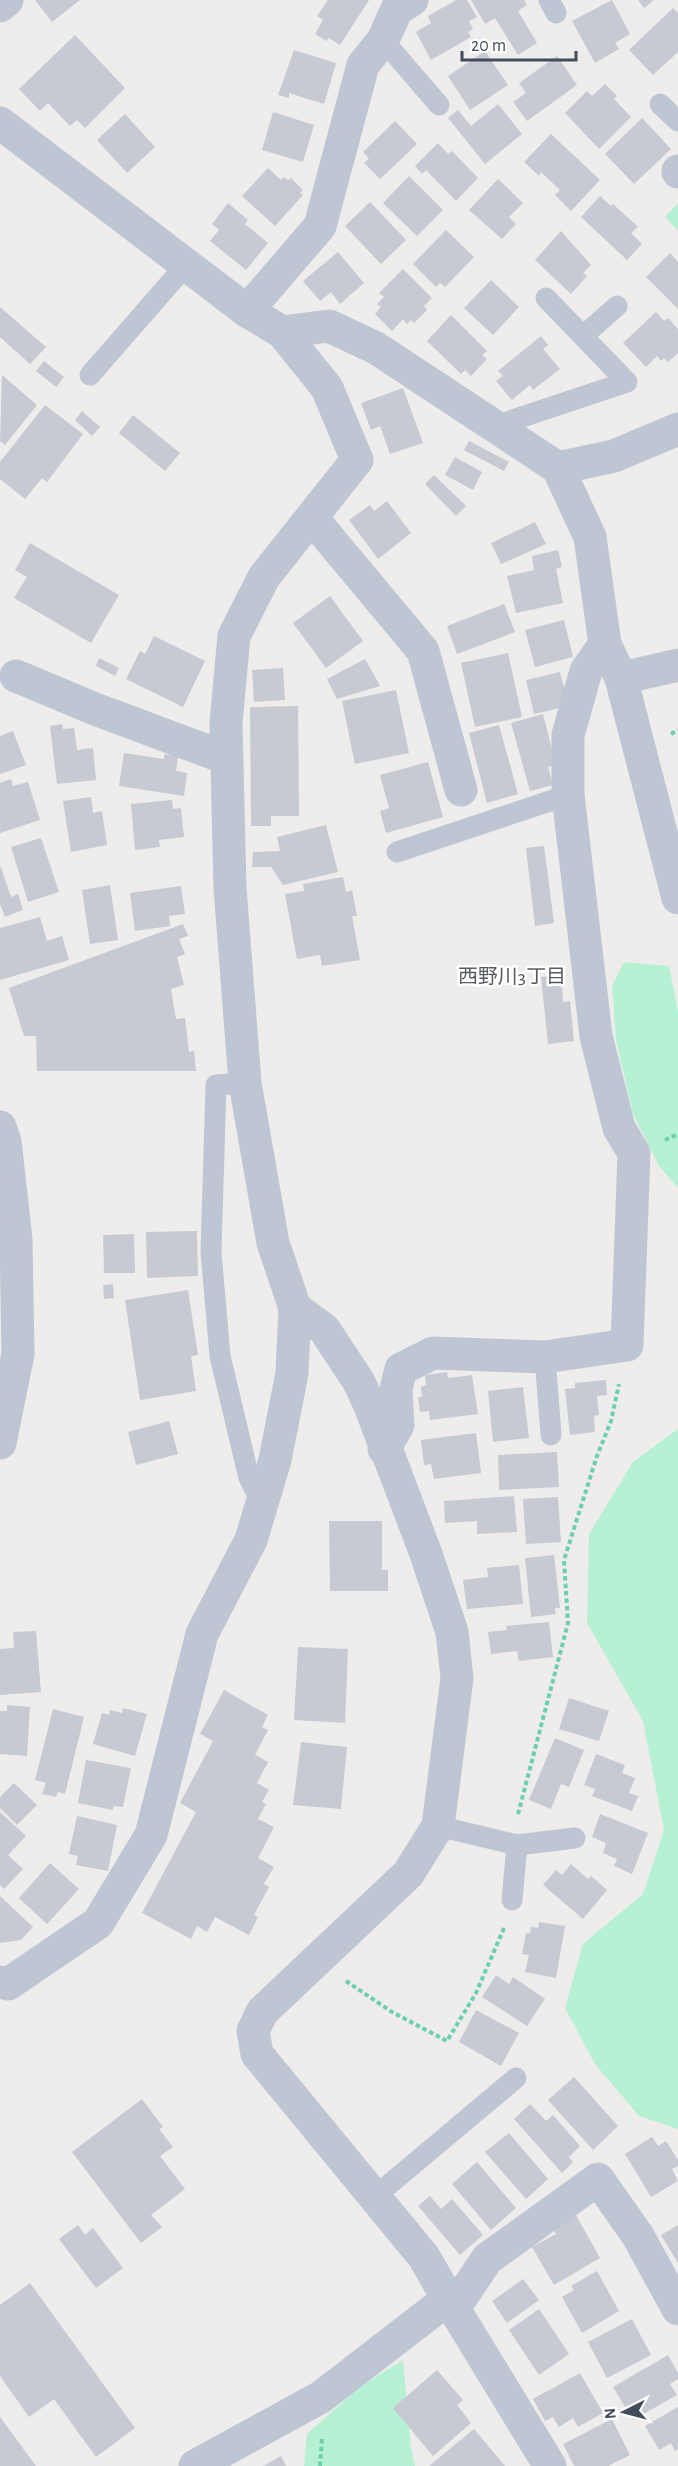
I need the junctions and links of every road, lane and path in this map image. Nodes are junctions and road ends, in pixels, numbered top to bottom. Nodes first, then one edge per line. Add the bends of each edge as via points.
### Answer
1 (7, 0) edge
2 (412, 0) edge
3 (0, 6) edge
4 (383, 40) junction
5 (660, 104) dead end
6 (439, 105) dead end
7 (678, 121) edge
8 (0, 123) edge
9 (186, 265) junction
10 (546, 298) dead end
11 (617, 306) dead end
12 (247, 310) junction
13 (282, 332) junction
14 (583, 336) junction
15 (90, 375) dead end
16 (495, 426) junction
17 (678, 429) edge
18 (558, 468) junction
19 (312, 518) junction
20 (605, 644) junction
21 (678, 665) edge
22 (16, 676) dead end
23 (621, 678) junction
24 (226, 758) junction
25 (461, 790) dead end
26 (568, 795) junction
27 (397, 852) dead end
28 (678, 898) edge
29 (245, 1083) junction
30 (0, 1127) edge
31 (295, 1308) junction
32 (627, 1345) junction
33 (545, 1358) junction
34 (551, 1435) dead end
35 (0, 1443) edge
36 (384, 1449) junction
37 (262, 1503) junction
38 (438, 1826) junction
39 (575, 1838) dead end
40 (517, 1845) junction
41 (512, 1900) joint
42 (316, 1960) junction
43 (3, 1986) edge
44 (516, 2078) dead end
45 (373, 2198) junction
46 (451, 2303) junction
47 (678, 2309) edge
48 (195, 2466) edge
49 (550, 2466) edge

1 - 3 street
2 - 4 street via 397,9
4 - 6 lane
4 - 12 street via 363,65 320,226
5 - 7 lane
8 - 9 street
9 - 12 street
9 - 15 lane
10 - 14 lane
11 - 14 lane
12 - 13 street
13 - 16 street via 329,326 376,348
13 - 19 street via 327,388 357,460
14 - 16 lane via 627,382
16 - 18 street
17 - 18 street via 614,456
18 - 20 street via 590,537
19 - 24 street via 264,577 234,636
19 - 25 street via 423,651
20 - 23 street
20 - 26 street via 586,671 568,735
21 - 23 street
22 - 24 street
23 - 28 street
24 - 29 street via 230,888
26 - 27 lane
26 - 32 street via 596,1036 619,1128 634,1153
29 - 31 street via 273,1243
29 - 37 lane via 216,1085 211,1252 220,1356 249,1478
30 - 35 street via 16,1239 18,1354
31 - 36 street via 324,1329 359,1382
31 - 37 street via 292,1373
32 - 33 street
32 - 40 path via 611,1422 564,1560 568,1623 518,1809
33 - 34 lane
33 - 36 street via 433,1353 401,1369 396,1389 398,1425
36 - 38 street via 452,1632 457,1678
37 - 43 street via 251,1540 202,1634 151,1834 98,1923
38 - 40 lane
38 - 42 street via 408,1874
39 - 40 lane
40 - 41 lane
41 - 42 path via 500,1944 447,2041 392,2012
42 - 45 street via 262,2012 253,2031 257,2054
44 - 45 lane
45 - 46 street via 424,2256
46 - 47 street via 487,2259 598,2179 638,2236
46 - 48 street via 321,2397
46 - 49 street

